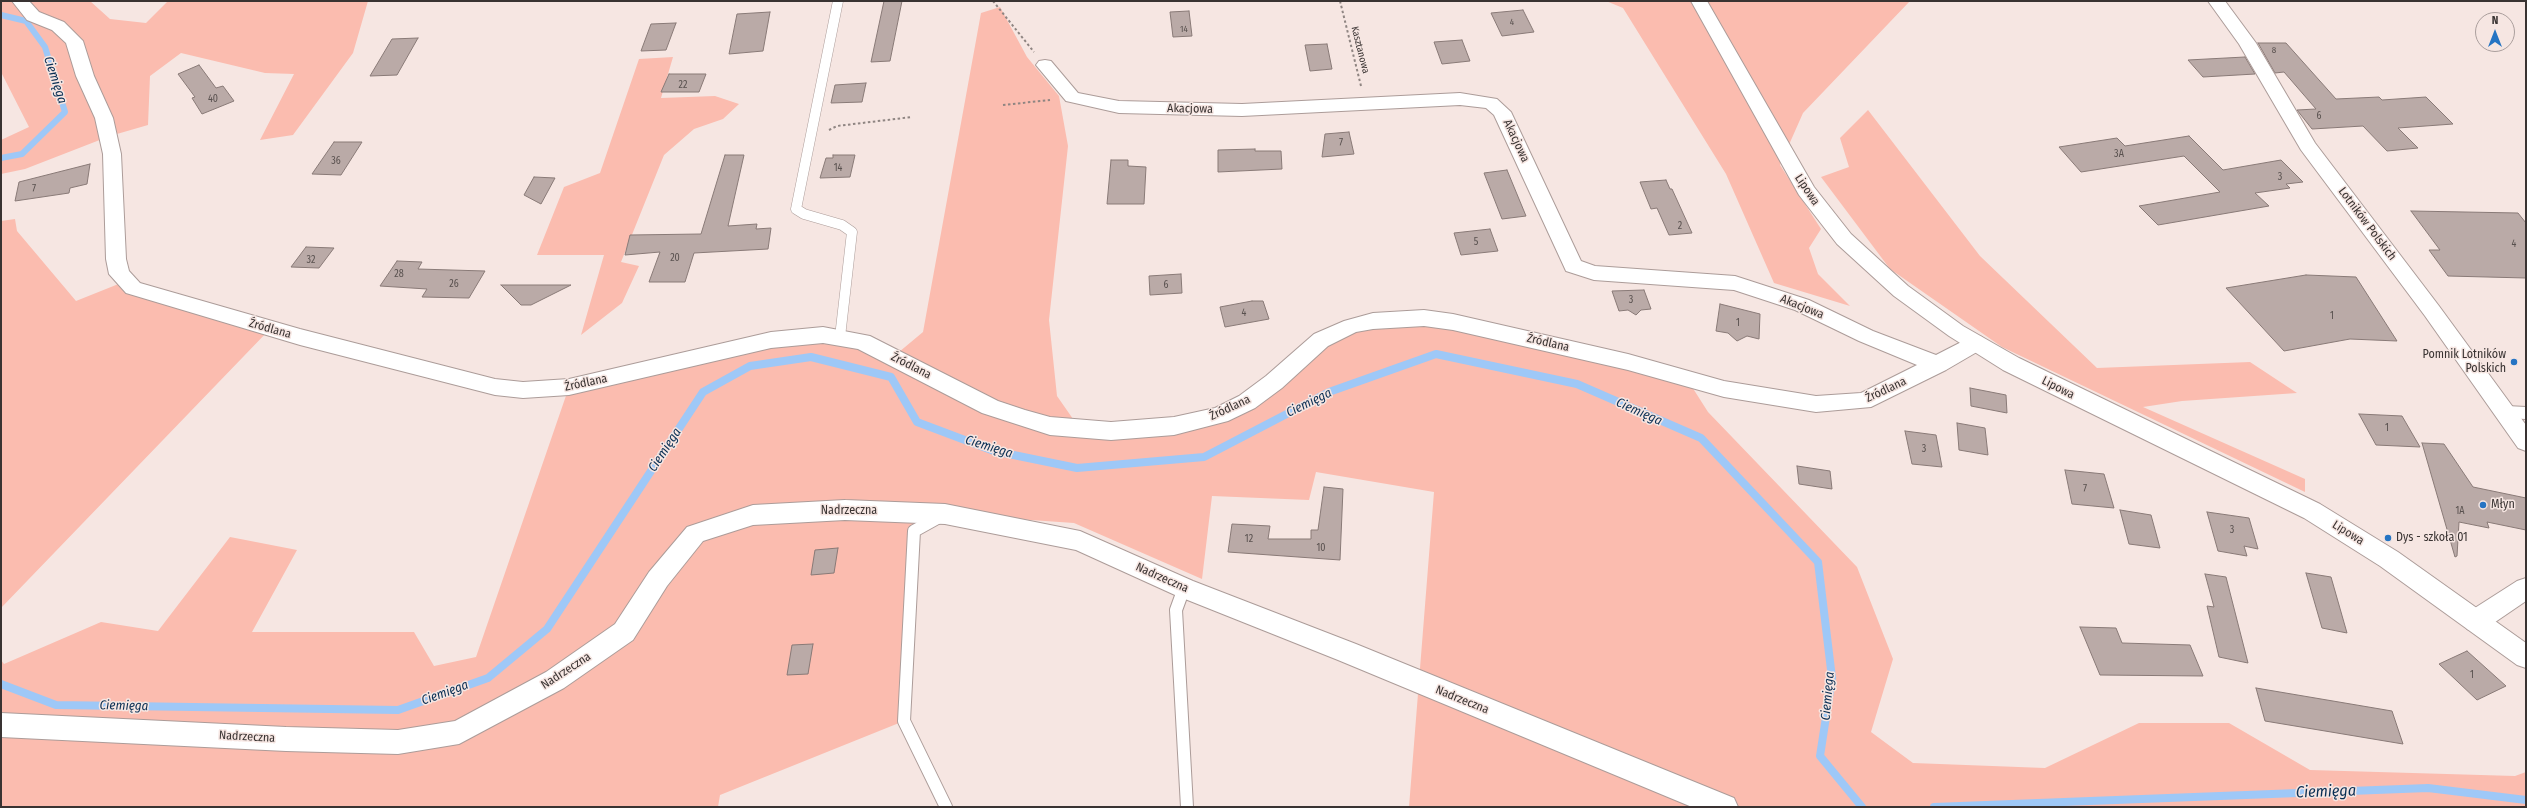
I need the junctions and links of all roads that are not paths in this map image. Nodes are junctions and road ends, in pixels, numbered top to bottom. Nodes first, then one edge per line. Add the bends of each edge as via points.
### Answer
1 (20, 1) edge
2 (838, 1) edge
3 (1699, 1) edge
4 (2216, 1) edge
5 (1045, 65) road end
6 (840, 337) junction
7 (1975, 343) junction
8 (1938, 364) junction
9 (2516, 413) edge
10 (2526, 442) edge
11 (945, 514) junction
12 (1184, 588) junction
13 (2526, 588) edge
14 (2476, 621) junction
15 (2526, 658) edge
16 (1, 725) edge
17 (946, 807) edge
18 (1187, 807) edge
19 (1724, 807) edge

1 - 6 street, Źródlana via 33,16 58,26 74,41 110,136 119,274 133,288 145,293 375,357 488,385 523,390 569,387 771,340 823,335
2 - 6 lane via 796,209 804,214 842,225 852,232
3 - 7 street, Lipowa via 1796,173 1835,228 1896,288
4 - 9 street, Lotników Polskich via 2247,43 2308,146
5 - 8 street, Akacjowa via 1072,97 1119,107 1215,110 1460,99 1491,102 1502,112 1573,266 1594,273 1735,284 1802,305 1866,336
6 - 8 street, Źródlana via 863,342 990,407 1050,426 1112,431 1174,426 1220,415 1263,390 1321,340 1345,328 1373,321 1424,318 1453,322 1628,362 1724,389 1816,404 1863,401
7 - 8 street, Źródlana
7 - 14 street, Lipowa via 2059,389 2312,511 2361,541
9 - 10 street, Lotników Polskich
11 - 12 street, Nadrzeczna via 1080,541
11 - 16 street, Nadrzeczna via 845,510 753,515 695,534 658,579 624,632 555,680 458,732 391,742
11 - 17 lane via 914,531 904,721
12 - 18 lane via 1176,610
12 - 19 street, Nadrzeczna
13 - 14 street
14 - 15 street, Lipowa

